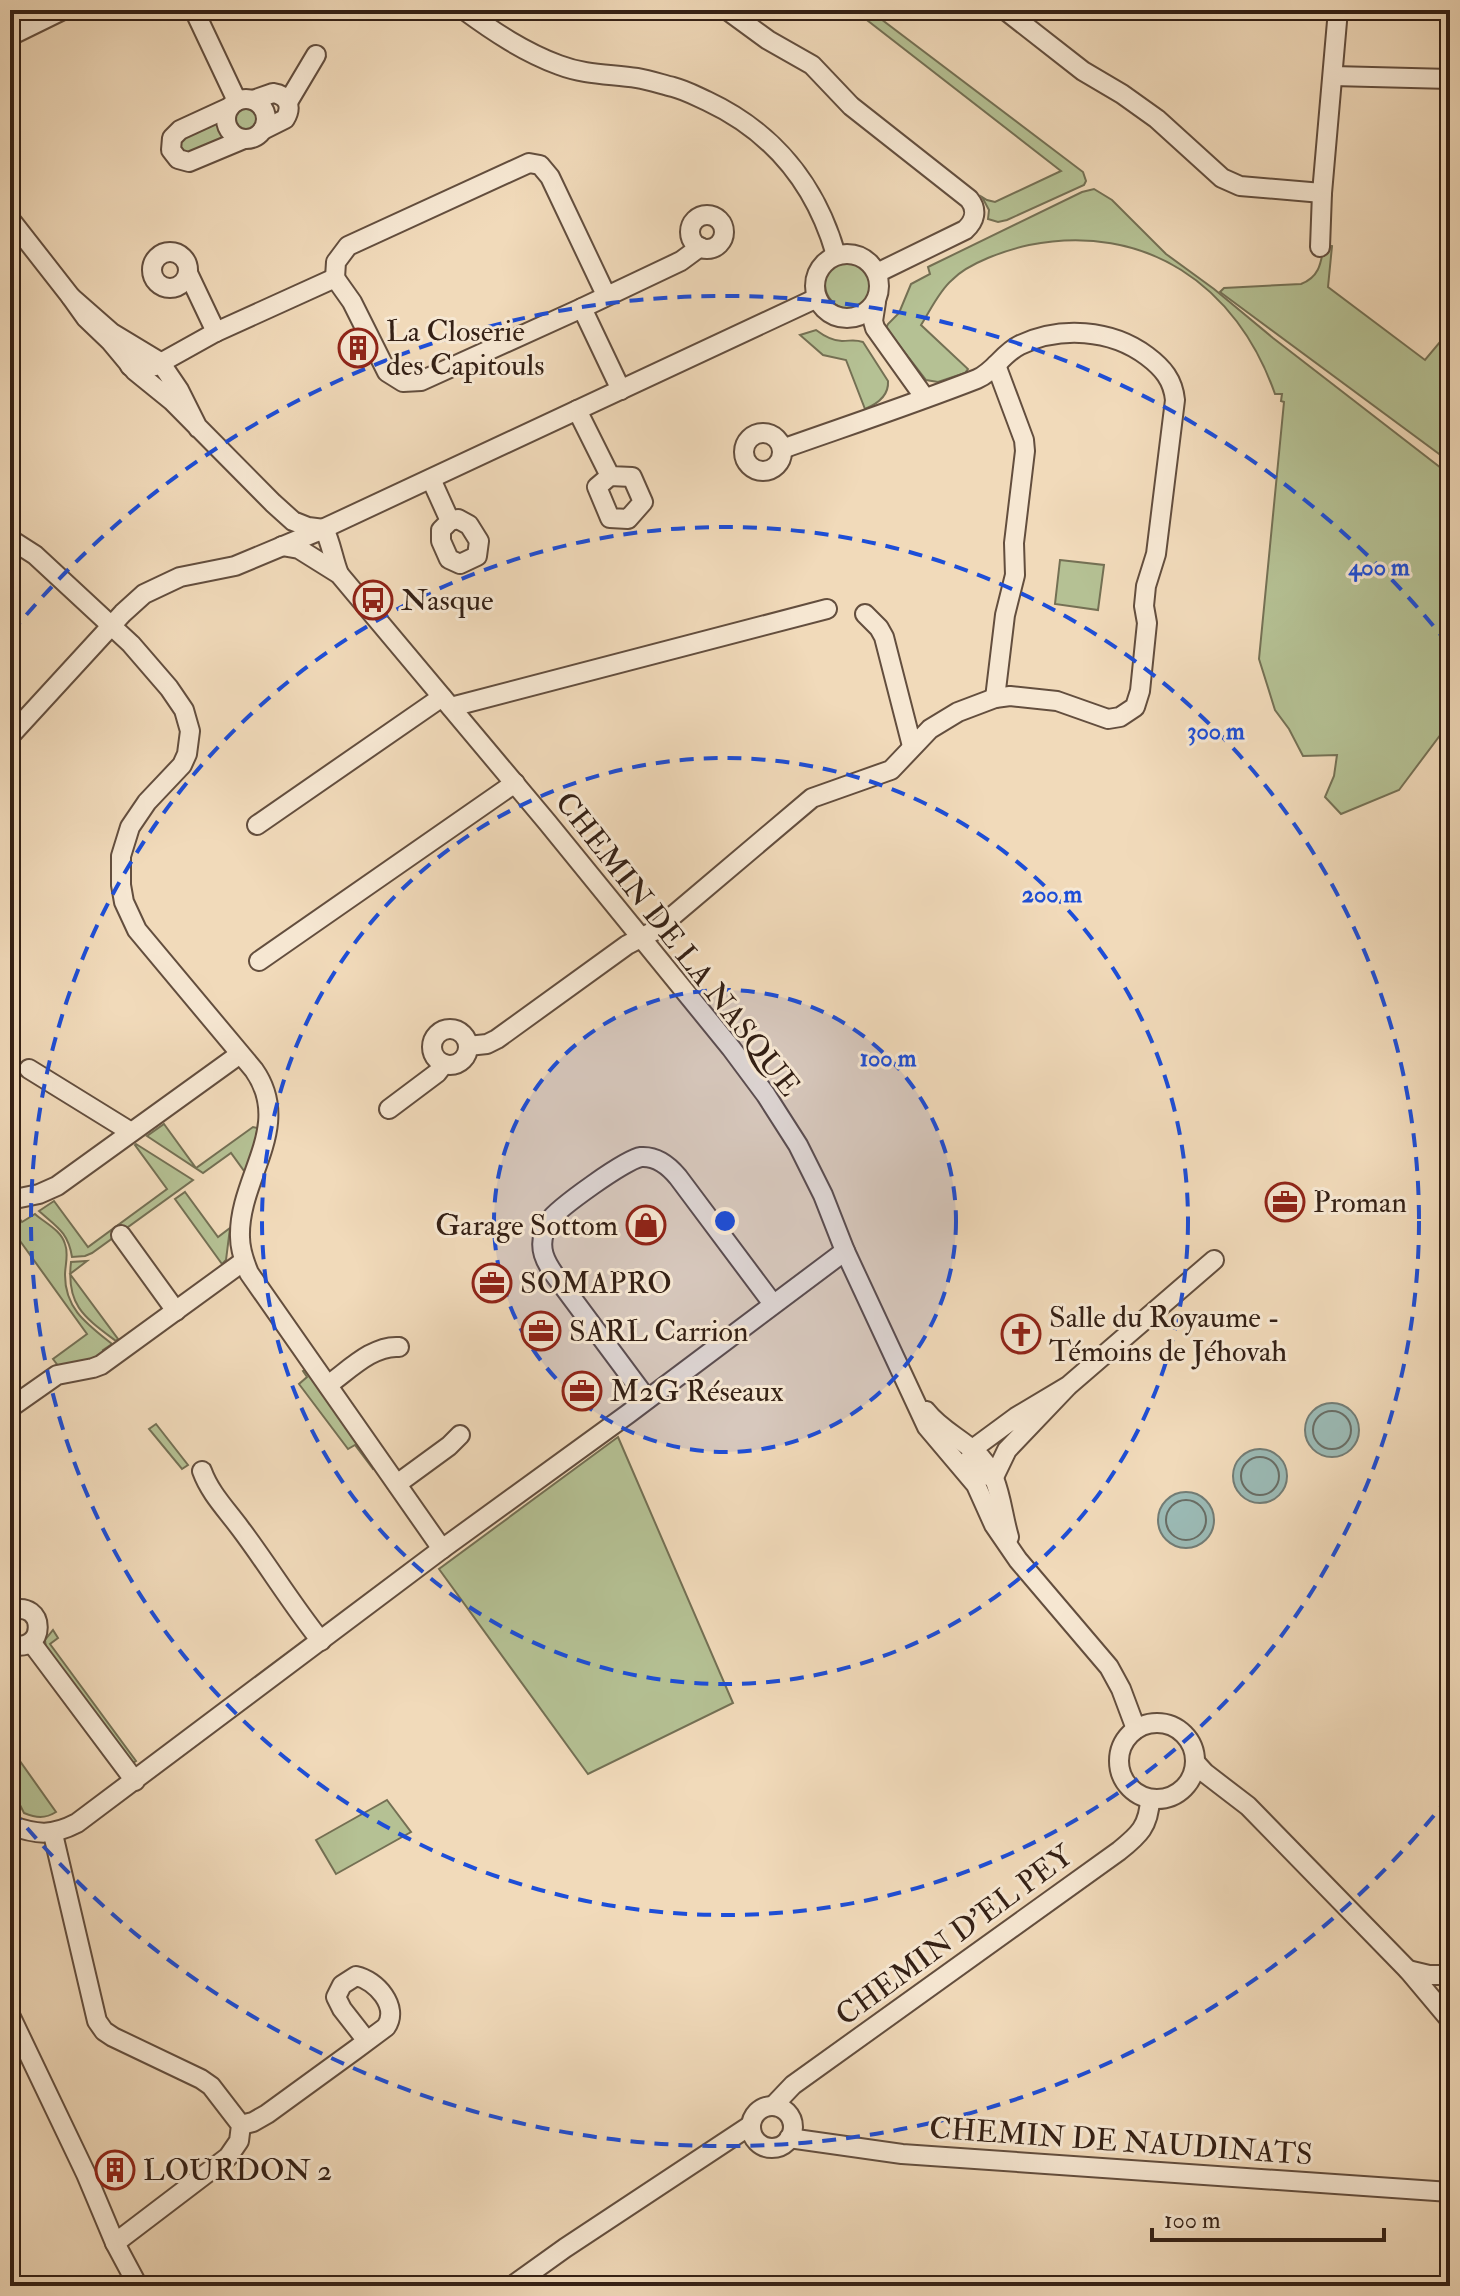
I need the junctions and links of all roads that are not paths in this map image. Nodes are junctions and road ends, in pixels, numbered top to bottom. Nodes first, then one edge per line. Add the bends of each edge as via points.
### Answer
1 (63, 10) edge
2 (194, 10) edge
3 (464, 10) edge
4 (727, 10) edge
5 (1005, 10) edge
6 (1338, 10) edge
7 (10, 36) edge
8 (316, 55) dead end
9 (1333, 76) junction
10 (1450, 79) edge
11 (288, 102) junction
12 (240, 103) junction
13 (263, 130) junction
14 (244, 139) junction
15 (1322, 193) junction
16 (10, 219) edge
17 (700, 247) dead end
18 (1320, 247) dead end
19 (836, 255) junction
20 (188, 273) dead end
21 (877, 273) junction
22 (335, 278) junction
23 (606, 295) junction
24 (817, 298) junction
25 (876, 302) junction
26 (582, 308) junction
27 (846, 319) junction
28 (216, 332) junction
29 (132, 358) junction
30 (160, 362) junction
31 (996, 365) junction
32 (621, 390) junction
33 (161, 391) junction
34 (919, 400) junction
35 (577, 410) junction
36 (198, 428) junction
37 (782, 449) dead end
38 (610, 476) dead end
39 (431, 479) junction
40 (273, 503) junction
41 (450, 521) dead end
42 (319, 531) junction
43 (10, 539) edge
44 (282, 546) junction
45 (319, 560) junction
46 (339, 574) junction
47 (827, 609) dead end
48 (865, 614) dead end
49 (111, 626) junction
50 (995, 698) junction
51 (447, 702) junction
52 (10, 736) edge
53 (912, 746) junction
54 (515, 783) junction
55 (257, 825) dead end
56 (642, 938) junction
57 (259, 961) dead end
58 (468, 1046) junction
59 (240, 1054) junction
60 (444, 1064) junction
61 (29, 1069) dead end
62 (389, 1109) dead end
63 (131, 1132) junction
64 (10, 1200) edge
65 (121, 1235) dead end
66 (845, 1251) junction
67 (1214, 1260) dead end
68 (244, 1261) junction
69 (773, 1304) junction
70 (176, 1311) junction
71 (399, 1347) dead end
72 (328, 1385) junction
73 (1068, 1386) junction
74 (909, 1390) junction
75 (647, 1399) junction
76 (10, 1408) edge
77 (460, 1435) dead end
78 (973, 1450) junction
79 (202, 1471) dead end
80 (967, 1472) junction
81 (994, 1477) junction
82 (397, 1484) junction
83 (442, 1549) junction
84 (1014, 1554) junction
85 (10, 1611) edge
86 (321, 1641) junction
87 (31, 1642) junction
88 (10, 1644) edge
89 (1136, 1729) junction
90 (1195, 1762) junction
91 (135, 1781) junction
92 (1182, 1790) junction
93 (1230, 1793) junction
94 (1150, 1799) junction
95 (10, 1825) edge
96 (53, 1834) junction
97 (1408, 1970) junction
98 (1450, 1975) edge
99 (1450, 1983) edge
100 (1446, 2009) edge
101 (10, 2015) edge
102 (367, 2041) dead end
103 (773, 2106) junction
104 (241, 2125) junction
105 (751, 2125) junction
106 (789, 2138) junction
107 (1450, 2192) edge
108 (115, 2243) junction
109 (138, 2286) edge
110 (512, 2286) edge

1 - 7 street
2 - 12 street
3 - 19 street via 520,48 561,66 678,88 725,110 764,138 804,183 828,227
4 - 21 street via 812,65 851,106 974,206 974,219 965,230
5 - 15 street via 1083,71 1157,119 1222,178 1240,186
6 - 9 street
8 - 11 street
9 - 10 street
9 - 15 street
11 - 12 street via 273,93
11 - 13 street via 285,119
12 - 13 street via 261,106
12 - 14 street via 225,117 233,136
12 - 14 street via 180,130 172,138 171,150 189,162
13 - 14 street
15 - 18 street
16 - 29 street via 71,297
17 - 23 street
19 - 21 street via 860,256
19 - 24 street via 818,272
20 - 28 street
21 - 25 street
22 - 23 street via 336,262 348,246 532,163 550,177
22 - 26 street via 383,367 397,380 409,382
22 - 28 street
23 - 26 street
24 - 27 street via 832,315
24 - 32 street
25 - 27 street
25 - 34 street via 875,328
26 - 32 street
27 - 34 street via 866,333
28 - 30 street
29 - 30 street via 150,368
29 - 33 street
30 - 33 street via 156,379
30 - 36 street
31 - 34 street via 981,377
31 - 50 street via 1025,451 1015,575
31 - 50 street via 1019,345 1040,338 1094,333 1117,339 1153,361 1167,374 1175,400 1156,554 1146,586 1147,623 1135,707 1108,719 1057,701
32 - 35 street
33 - 36 street
34 - 37 street
35 - 38 street
35 - 39 street
36 - 40 street
39 - 41 street
39 - 42 street
40 - 42 street via 293,521
40 - 44 street
42 - 44 street
42 - 45 street via 310,542
42 - 46 street, CHEMIN DE LA NASQUE via 328,536
43 - 49 street via 35,555
44 - 45 street, CHEMIN DE LA NASQUE
44 - 49 street via 235,566 155,587
45 - 46 street, CHEMIN DE LA NASQUE
46 - 51 street, CHEMIN DE LA NASQUE
47 - 51 street
48 - 53 street via 884,637
49 - 52 street
49 - 59 street via 178,700 190,731 182,765 130,827 120,871 124,902 149,946
50 - 53 street via 943,720
51 - 54 street, CHEMIN DE LA NASQUE
51 - 55 street
53 - 56 street via 891,770 812,798
54 - 56 street, CHEMIN DE LA NASQUE
54 - 57 street
56 - 58 street via 497,1039
56 - 66 street, CHEMIN DE LA NASQUE via 731,1048 798,1145
58 - 60 street via 462,1060
58 - 60 street via 456,1030 438,1033 433,1050
59 - 63 street
59 - 68 street via 260,1078 270,1109 241,1221
60 - 62 street
61 - 63 street
63 - 64 street via 57,1186
65 - 70 street
66 - 69 street
66 - 74 street, CHEMIN DE LA NASQUE
67 - 73 street
68 - 70 street
68 - 72 street
69 - 75 street
69 - 75 street via 678,1177 661,1162 643,1157 628,1161 559,1211 544,1232 544,1258
70 - 76 street via 101,1365 57,1375
71 - 72 street via 379,1349
72 - 82 street
73 - 78 street
73 - 81 street via 1007,1450
74 - 78 street, CHEMIN DE LA NASQUE via 934,1421
74 - 80 street, CHEMIN DE LA NASQUE via 934,1439
75 - 83 street
77 - 82 street
78 - 80 street
78 - 81 street, CHEMIN DE LA NASQUE
79 - 86 street via 209,1488
80 - 81 street
80 - 84 street, CHEMIN DE LA NASQUE
81 - 84 street, CHEMIN DE LA NASQUE
82 - 83 street
83 - 86 street
84 - 89 street, CHEMIN DE LA NASQUE via 1109,1667
85 - 87 street via 28,1610 36,1619 38,1631
86 - 91 street
87 - 88 street
87 - 91 street
89 - 90 street via 1170,1725 1188,1740
89 - 94 street via 1122,1745 1119,1765 1133,1791
90 - 92 street
90 - 93 street
91 - 96 street
92 - 93 street
92 - 94 street
93 - 97 street
94 - 103 street, CHEMIN D'EL PEY via 1141,1831 1119,1851 793,2085
95 - 96 street
96 - 104 street via 97,2021 113,2037 207,2083
97 - 98 street
97 - 100 street
99 - 100 street
101 - 108 street
102 - 104 street via 267,2114
103 - 105 street via 763,2108
103 - 106 street via 791,2118
104 - 108 street via 239,2141 228,2157
105 - 106 street via 753,2136 770,2148
105 - 110 street
106 - 107 street, CHEMIN DE NAUDINATS via 902,2154
108 - 109 street

